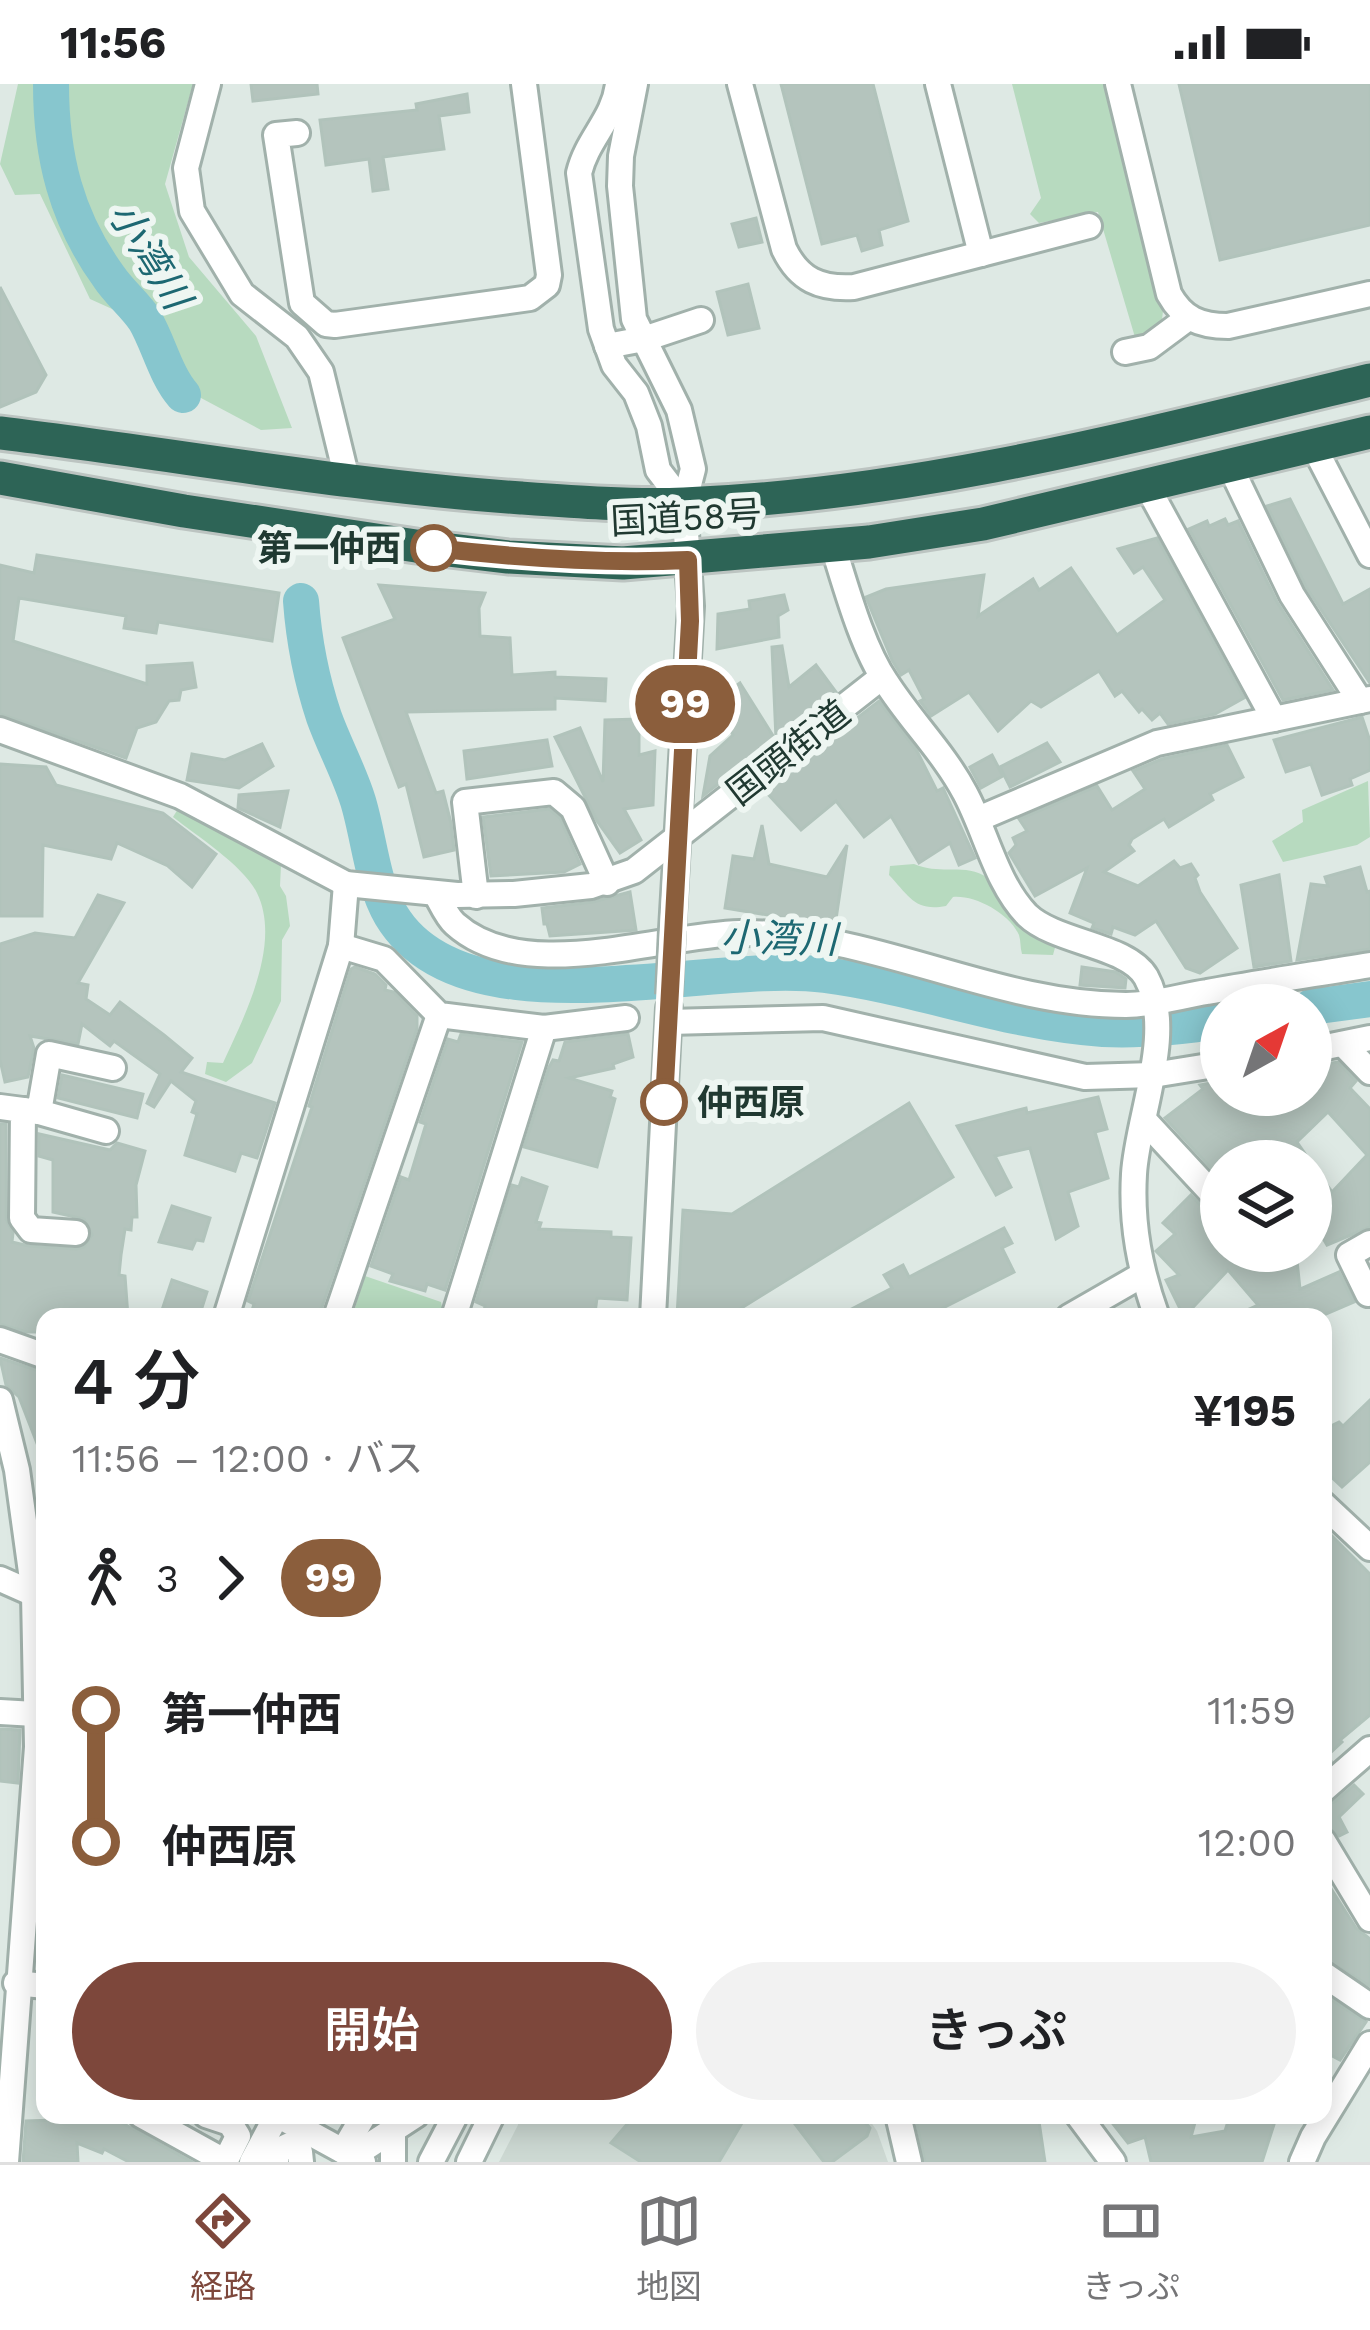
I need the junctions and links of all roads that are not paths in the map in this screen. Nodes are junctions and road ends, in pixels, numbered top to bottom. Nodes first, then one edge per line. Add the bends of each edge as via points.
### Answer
1 (208, 84) edge
2 (524, 84) edge
3 (618, 84) edge
4 (635, 84) edge
5 (740, 84) edge
6 (938, 84) edge
7 (1118, 84) edge
8 (297, 133) dead end
9 (1089, 226) dead end
10 (981, 254) junction
11 (1370, 293) edge
12 (1188, 318) junction
13 (700, 320) dead end
14 (644, 339) junction
15 (607, 346) junction
16 (1125, 352) dead end
17 (1370, 380) edge
18 (1370, 432) edge
19 (7, 433) edge
20 (1313, 446) junction
21 (1229, 464) junction
22 (0, 480) edge
23 (348, 483) junction
24 (1148, 486) junction
25 (684, 504) junction
26 (833, 546) junction
27 (1370, 555) edge
28 (688, 560) junction
29 (882, 677) junction
30 (1365, 700) edge
31 (1274, 719) junction
32 (0, 730) edge
33 (978, 819) junction
34 (677, 840) junction
35 (608, 883) junction
36 (353, 885) junction
37 (430, 893) junction
38 (476, 896) junction
39 (341, 946) junction
40 (1370, 965) edge
41 (1156, 1001) junction
42 (439, 1015) junction
43 (626, 1018) dead end
44 (669, 1022) junction
45 (544, 1028) junction
46 (1370, 1038) edge
47 (1343, 1044) junction
48 (1332, 1046) edge
49 (1200, 1067) edge
50 (113, 1068) dead end
51 (1370, 1072) edge
52 (1153, 1075) junction
53 (20, 1110) edge
54 (1144, 1120) junction
55 (106, 1131) dead end
56 (1200, 1180) edge
57 (76, 1233) dead end
58 (1370, 1243) edge
59 (1142, 1275) junction
60 (1368, 1294) edge
61 (229, 1308) edge
62 (340, 1308) edge
63 (457, 1308) edge
64 (653, 1308) edge
65 (1085, 1308) edge
66 (1154, 1308) edge
67 (0, 1340) edge
68 (36, 1353) edge
69 (0, 1400) edge
70 (1332, 1512) edge
71 (1370, 1548) edge
72 (0, 1580) edge
73 (36, 1580) edge
74 (36, 1596) edge
75 (36, 1685) edge
76 (0, 1712) edge
77 (35, 1714) junction
78 (36, 1730) edge
79 (1370, 1749) edge
80 (1332, 1782) edge
81 (36, 1847) edge
82 (1332, 1856) edge
83 (1370, 1919) edge
84 (1332, 1980) edge
85 (12, 1982) edge
86 (1370, 2006) edge
87 (1370, 2044) edge
88 (1334, 2080) edge
89 (165, 2124) edge
90 (225, 2124) edge
91 (275, 2124) edge
92 (292, 2124) edge
93 (361, 2124) edge
94 (391, 2124) edge
95 (393, 2124) edge
96 (448, 2124) edge
97 (900, 2124) edge
98 (1085, 2124) edge
99 (1318, 2124) edge
100 (488, 2125) edge
101 (267, 2155) edge
102 (348, 2159) edge
103 (218, 2160) edge
104 (6, 2162) edge
105 (304, 2162) edge
106 (393, 2162) edge
107 (431, 2162) edge
108 (469, 2162) edge
109 (909, 2162) edge
110 (1113, 2162) edge
111 (1302, 2162) edge

1 - 23 street via 186,168 192,211 242,294 297,337 321,372
2 - 8 street via 549,275 530,298 334,325 312,314 302,302 276,134
3 - 15 street via 579,173
4 - 14 street via 620,186 634,319
5 - 10 street via 784,249 804,278 854,287
6 - 10 street
7 - 12 street via 1169,294
9 - 10 street
11 - 12 street via 1228,326
12 - 16 street via 1149,347
13 - 14 street
14 - 15 street
14 - 25 street via 679,410 693,469
15 - 25 street via 636,393 658,470
17 - 25 highway, 国道58号 via 997,466
18 - 20 highway, 国道58号
19 - 23 highway, 国道58号
20 - 21 highway, 国道58号
20 - 27 street
21 - 24 highway, 国道58号
21 - 30 street via 1292,595
22 - 28 highway, 国道58号 via 508,557
23 - 25 highway, 国道58号
24 - 26 highway, 国道58号 via 983,524
24 - 31 street
25 - 28 street
26 - 28 highway, 国道58号
26 - 29 street
28 - 34 street
29 - 33 street
29 - 34 street, 国頭街道
30 - 31 street
31 - 33 street via 1157,743
32 - 36 street via 181,796
33 - 41 street via 1006,886 1032,920 1136,966
34 - 35 street, 国頭街道
34 - 44 street, bridge
35 - 38 street, 国頭街道
35 - 38 street via 573,808 554,792 465,802
36 - 37 street, 国頭街道
36 - 39 street
37 - 38 street, 国頭街道
37 - 41 street via 453,923 521,953 746,933 831,944 1074,1002
39 - 42 street via 384,959
39 - 61 street
40 - 41 street
41 - 52 street
42 - 45 street
42 - 62 street
43 - 45 street
44 - 52 street via 823,1018 1055,1073
44 - 64 street
45 - 63 street
46 - 47 street
47 - 48 street
47 - 51 street
49 - 52 street
50 - 53 street via 49,1054
52 - 54 street
53 - 55 street
53 - 57 street via 22,1218 31,1230
54 - 56 street
54 - 59 street via 1133,1170
58 - 60 street via 1348,1255
59 - 65 street
59 - 66 street
67 - 68 street
69 - 73 street
70 - 71 street
72 - 74 street
75 - 77 street
76 - 77 street
77 - 78 street
79 - 80 street
81 - 85 street
82 - 83 street
84 - 86 street
85 - 104 street
87 - 88 street
89 - 103 street
90 - 103 street via 238,2136
91 - 101 street
92 - 102 street
93 - 102 street
94 - 102 street
95 - 106 street
96 - 107 street
97 - 109 street
98 - 110 street
99 - 111 street
100 - 108 street
101 - 105 street via 294,2146
102 - 105 street

